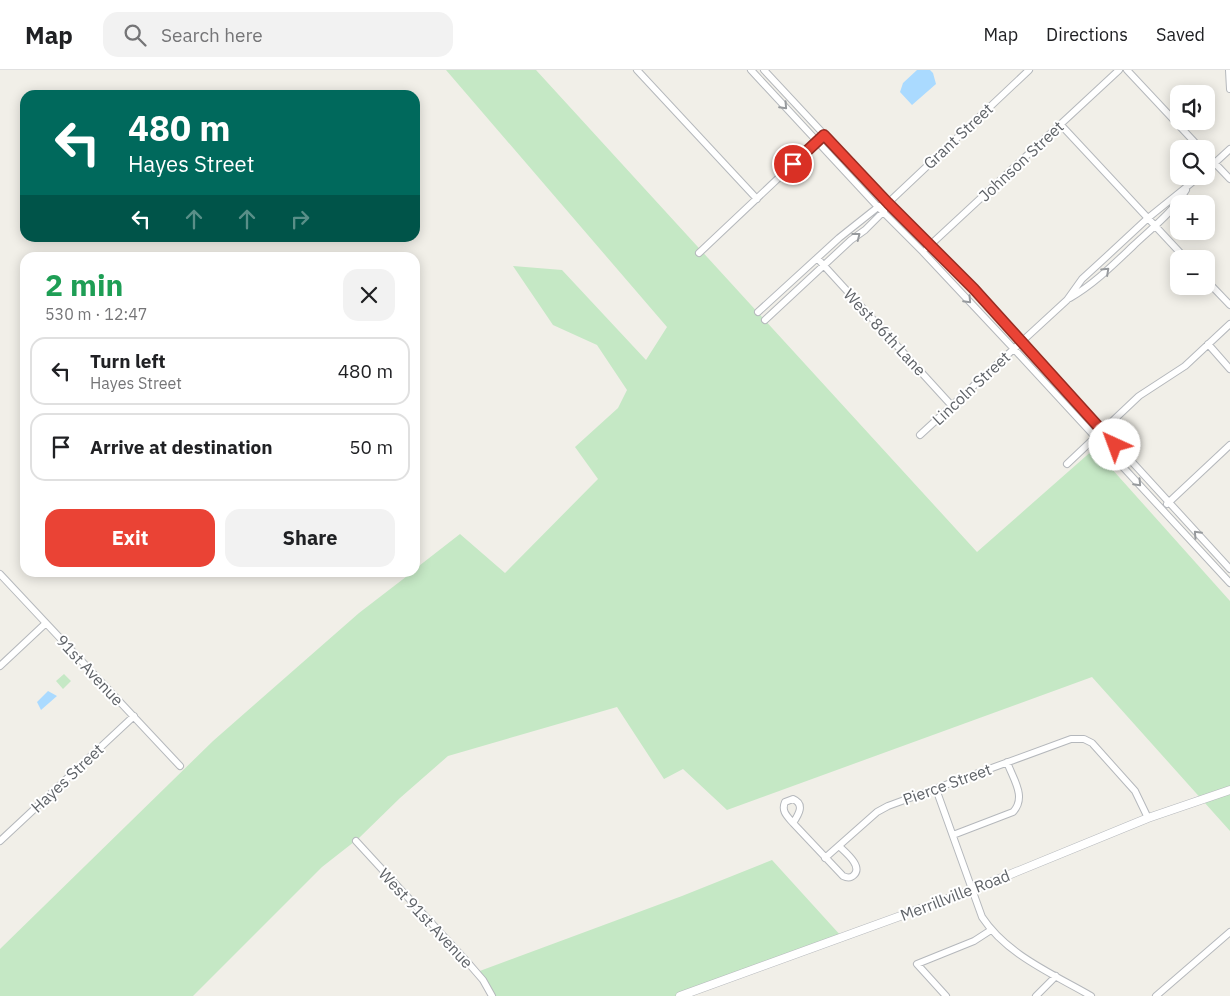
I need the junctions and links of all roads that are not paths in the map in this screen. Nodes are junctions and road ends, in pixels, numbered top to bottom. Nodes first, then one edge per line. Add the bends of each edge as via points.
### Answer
1 (637, 70) edge
2 (751, 70) edge
3 (764, 70) edge
4 (1029, 70) edge
5 (1119, 70) edge
6 (1127, 70) edge
7 (1229, 70) edge
8 (1230, 89) edge
9 (1062, 125) junction
10 (824, 135) junction
11 (1193, 140) edge
12 (818, 142) junction
13 (1230, 149) edge
14 (1215, 163) joint
15 (1230, 179) edge
16 (1190, 185) edge
17 (1187, 188) junction
18 (757, 199) junction
19 (888, 203) junction
20 (881, 210) junction
21 (1148, 218) junction
22 (1155, 226) junction
23 (930, 246) junction
24 (1178, 250) edge
25 (923, 252) junction
26 (699, 253) dead end
27 (817, 258) junction
28 (824, 266) junction
29 (1215, 289) edge
30 (1067, 300) junction
31 (1230, 305) edge
32 (758, 312) dead end
33 (765, 320) dead end
34 (1230, 324) edge
35 (1022, 342) junction
36 (1208, 344) junction
37 (1014, 349) junction
38 (1230, 369) edge
39 (952, 406) junction
40 (1102, 430) junction
41 (920, 435) dead end
42 (1095, 437) junction
43 (1230, 446) edge
44 (1067, 464) dead end
45 (1168, 502) junction
46 (1162, 509) junction
47 (1230, 569) edge
48 (0, 574) edge
49 (1230, 583) edge
50 (46, 623) junction
51 (0, 666) edge
52 (134, 716) junction
53 (1007, 762) junction
54 (180, 766) dead end
55 (936, 788) junction
56 (1230, 790) edge
57 (1148, 818) junction
58 (793, 822) dead end
59 (953, 835) junction
60 (0, 841) edge
61 (356, 841) dead end
62 (839, 846) junction
63 (825, 858) junction
64 (972, 890) junction
65 (991, 930) junction
66 (1230, 932) edge
67 (1056, 976) junction
68 (492, 996) edge
69 (680, 996) edge
70 (946, 996) edge
71 (1036, 996) edge
72 (1091, 996) edge
73 (1156, 996) edge

1 - 18 street
2 -> 12 street
3 - 10 street
4 - 19 street, Grant Street
5 - 9 street, Johnson Street
6 - 11 street
7 - 8 street
9 - 21 street
9 - 23 street, Johnson Street
10 - 12 street
10 - 19 street
12 - 18 street
12 - 20 street
13 - 14 street
14 - 15 street
16 - 17 street, Lincoln Street
17 - 21 street, Lincoln Street
17 - 22 street, Lincoln Street
18 - 26 street
19 - 20 street, Grant Street
19 - 23 street
20 - 25 street
20 - 27 street, Grant Street
28 -> 20 street, Grant Street
21 - 22 street
21 - 30 street, Lincoln Street via 1082,280
22 - 24 street
30 -> 22 street, Lincoln Street via 1087,288
23 - 25 street, Johnson Street
23 - 35 street
25 -> 37 street
27 - 28 street, West 86th Lane
27 - 32 street, Grant Street
28 - 33 street, Grant Street
28 - 39 street, West 86th Lane
29 - 31 street
30 - 35 street, Lincoln Street
34 - 36 street
35 - 37 street, Lincoln Street
35 - 40 street
36 - 38 street
36 - 40 street via 1185,366 1139,396
37 - 39 street, Lincoln Street
37 - 42 street
39 - 41 street, Lincoln Street
40 - 42 street
40 - 45 street
42 - 44 street
42 -> 46 street
43 - 45 street
45 - 46 street
47 -> 45 street
46 - 49 street
48 - 50 street, 91st Avenue
50 - 51 street
50 - 52 street, 91st Avenue
52 - 54 street, 91st Avenue
52 - 60 street, Hayes Street
53 - 55 street, Pierce Street
53 - 57 street, Pierce Street via 1071,739 1092,742 1135,791
53 - 59 street via 1020,795 1018,807 1013,812
55 - 59 street
55 - 62 street, Pierce Street via 877,812
56 - 57 street, Merrillville Road
57 - 64 street, Merrillville Road
58 - 63 street
59 - 64 street
61 - 68 street, West 91st Avenue via 476,972
62 - 63 street, Pierce Street
62 - 63 street via 856,865 855,874 847,878 843,876
64 - 65 street via 982,917
64 - 69 street, Merrillville Road
65 - 67 street via 1018,953
65 - 70 street via 974,941 916,964
66 - 73 street
67 - 71 street
67 - 72 street

